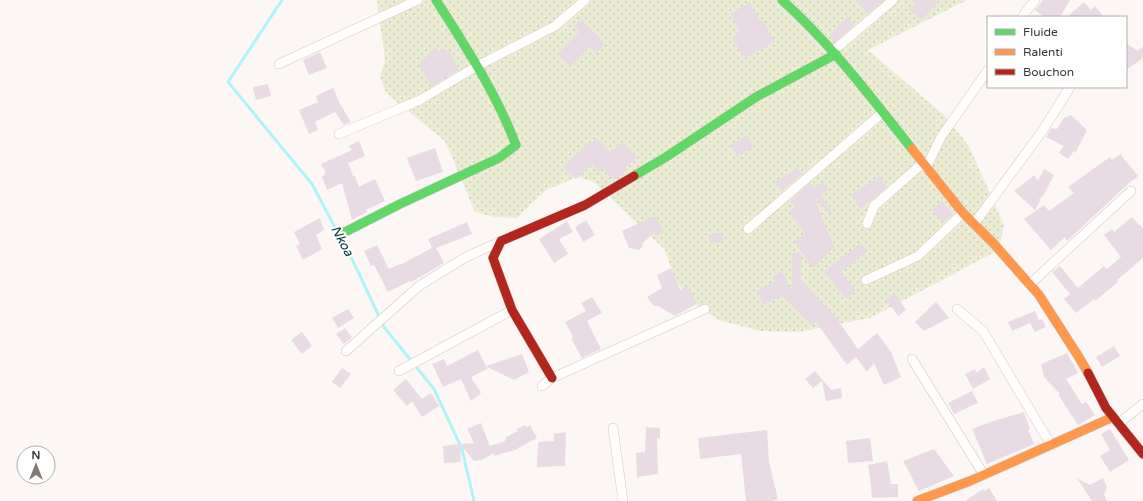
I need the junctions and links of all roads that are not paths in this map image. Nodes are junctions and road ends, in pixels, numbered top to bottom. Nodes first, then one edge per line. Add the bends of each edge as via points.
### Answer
1 (418, 0) edge
2 (436, 0) edge
3 (584, 0) edge
4 (782, 0) edge
5 (894, 0) edge
6 (1035, 0) edge
7 (1023, 16) edge
8 (834, 52) junction
9 (279, 64) dead end
10 (477, 66) junction
11 (987, 71) edge
12 (1069, 88) edge
13 (882, 113) junction
14 (339, 134) dead end
15 (924, 165) junction
16 (1131, 191) dead end
17 (963, 213) junction
18 (867, 224) dead end
19 (974, 224) junction
20 (748, 229) dead end
21 (343, 233) dead end
22 (501, 241) junction
23 (866, 280) dead end
24 (1030, 284) junction
25 (705, 308) dead end
26 (957, 309) dead end
27 (512, 310) junction
28 (346, 351) dead end
29 (912, 359) dead end
30 (398, 371) dead end
31 (552, 378) junction
32 (542, 386) dead end
33 (1143, 404) edge
34 (1116, 420) junction
35 (613, 428) dead end
36 (1052, 445) junction
37 (1143, 454) edge
38 (984, 475) junction
39 (623, 501) edge
40 (916, 501) edge

1 - 9 street
2 - 10 street
3 - 10 street via 555,26
4 - 8 street
5 - 8 street
6 - 7 street
8 - 13 street
8 - 22 street via 756,97 666,157 585,204
10 - 14 street via 420,100
10 - 21 street via 509,124 516,145 499,158
11 - 15 street
12 - 19 street via 1043,130
13 - 15 street
13 - 20 street
15 - 17 street
15 - 18 street via 874,206
16 - 24 street
17 - 19 street
17 - 23 street via 918,256
19 - 24 street
22 - 27 street via 493,258
22 - 28 street via 466,257 419,286
24 - 34 street via 1080,359 1106,408
25 - 31 street
26 - 36 street via 983,331
27 - 30 street
27 - 31 street
29 - 38 street
31 - 32 street
33 - 34 street
34 - 36 street
34 - 37 street
35 - 39 street
36 - 38 street
38 - 40 street

